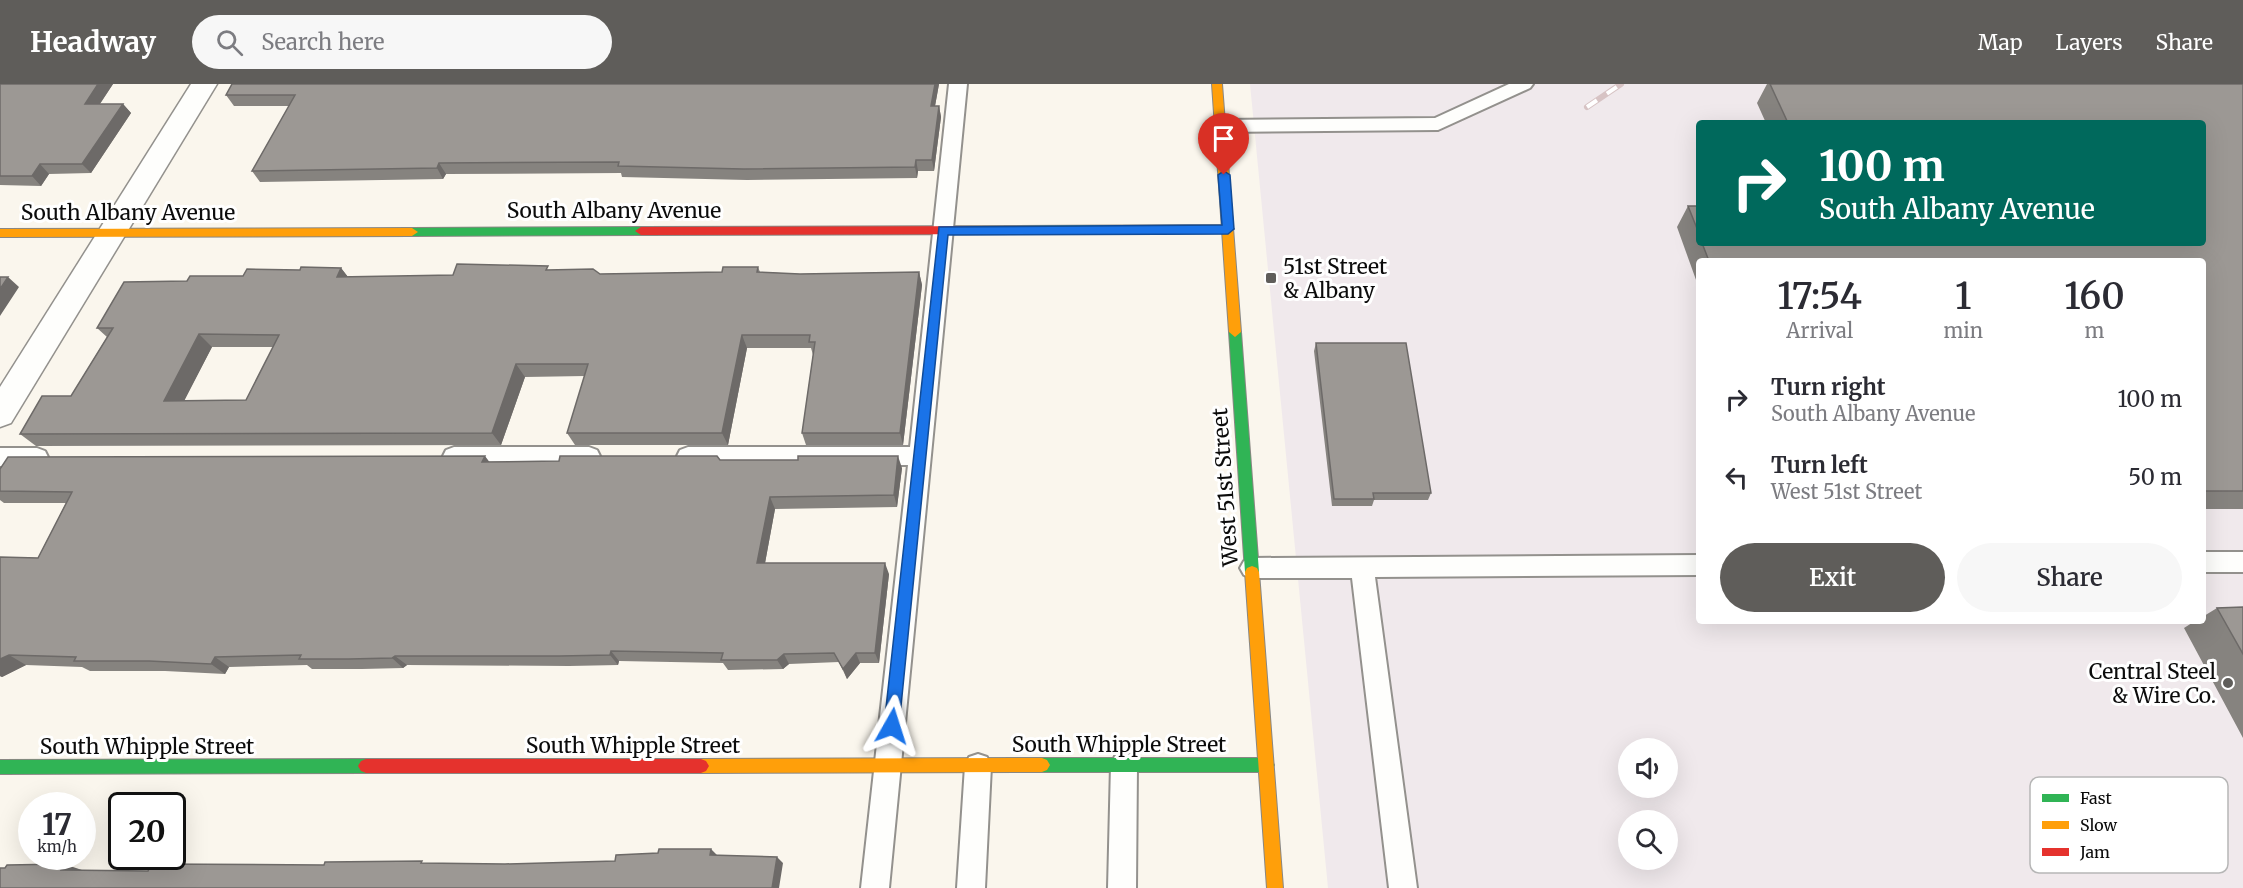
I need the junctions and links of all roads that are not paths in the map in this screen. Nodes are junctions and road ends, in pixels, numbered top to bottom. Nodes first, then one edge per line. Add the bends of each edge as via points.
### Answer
1 (204, 84) edge
2 (958, 84) edge
3 (1217, 84) edge
4 (1524, 84) edge
5 (1220, 126) junction
6 (1228, 229) junction
7 (943, 230) junction
8 (112, 232) junction
9 (0, 233) edge
10 (0, 414) edge
11 (432, 456) edge
12 (610, 456) edge
13 (669, 456) edge
14 (919, 456) junction
15 (0, 457) edge
16 (63, 457) edge
17 (2206, 562) edge
18 (2243, 562) edge
19 (1696, 565) edge
20 (1362, 567) junction
21 (1252, 568) junction
22 (888, 765) junction
23 (1124, 765) junction
24 (1266, 765) junction
25 (978, 766) junction
26 (0, 767) edge
27 (875, 888) edge
28 (971, 888) edge
29 (1122, 888) edge
30 (1275, 888) edge
31 (1403, 888) edge

1 - 8 street
2 - 7 lane
3 - 5 street, West 51st Street
4 - 5 lane via 1438,124
5 - 6 street, West 51st Street
6 - 7 street, South Albany Avenue
6 - 21 street, West 51st Street
7 - 8 street, South Albany Avenue
7 - 14 lane
8 - 9 street, South Albany Avenue
8 - 10 street
11 - 12 lane
13 - 14 lane
14 - 22 lane
15 - 16 lane
17 - 18 lane
19 - 20 lane
20 - 21 lane
20 - 31 lane
21 - 24 street, West 51st Street
22 - 25 street, South Whipple Street
22 - 26 street, South Whipple Street
22 - 27 lane
23 - 24 street, South Whipple Street
23 - 25 street, South Whipple Street
23 - 29 lane
24 - 30 street, West 51st Street
25 - 28 lane

